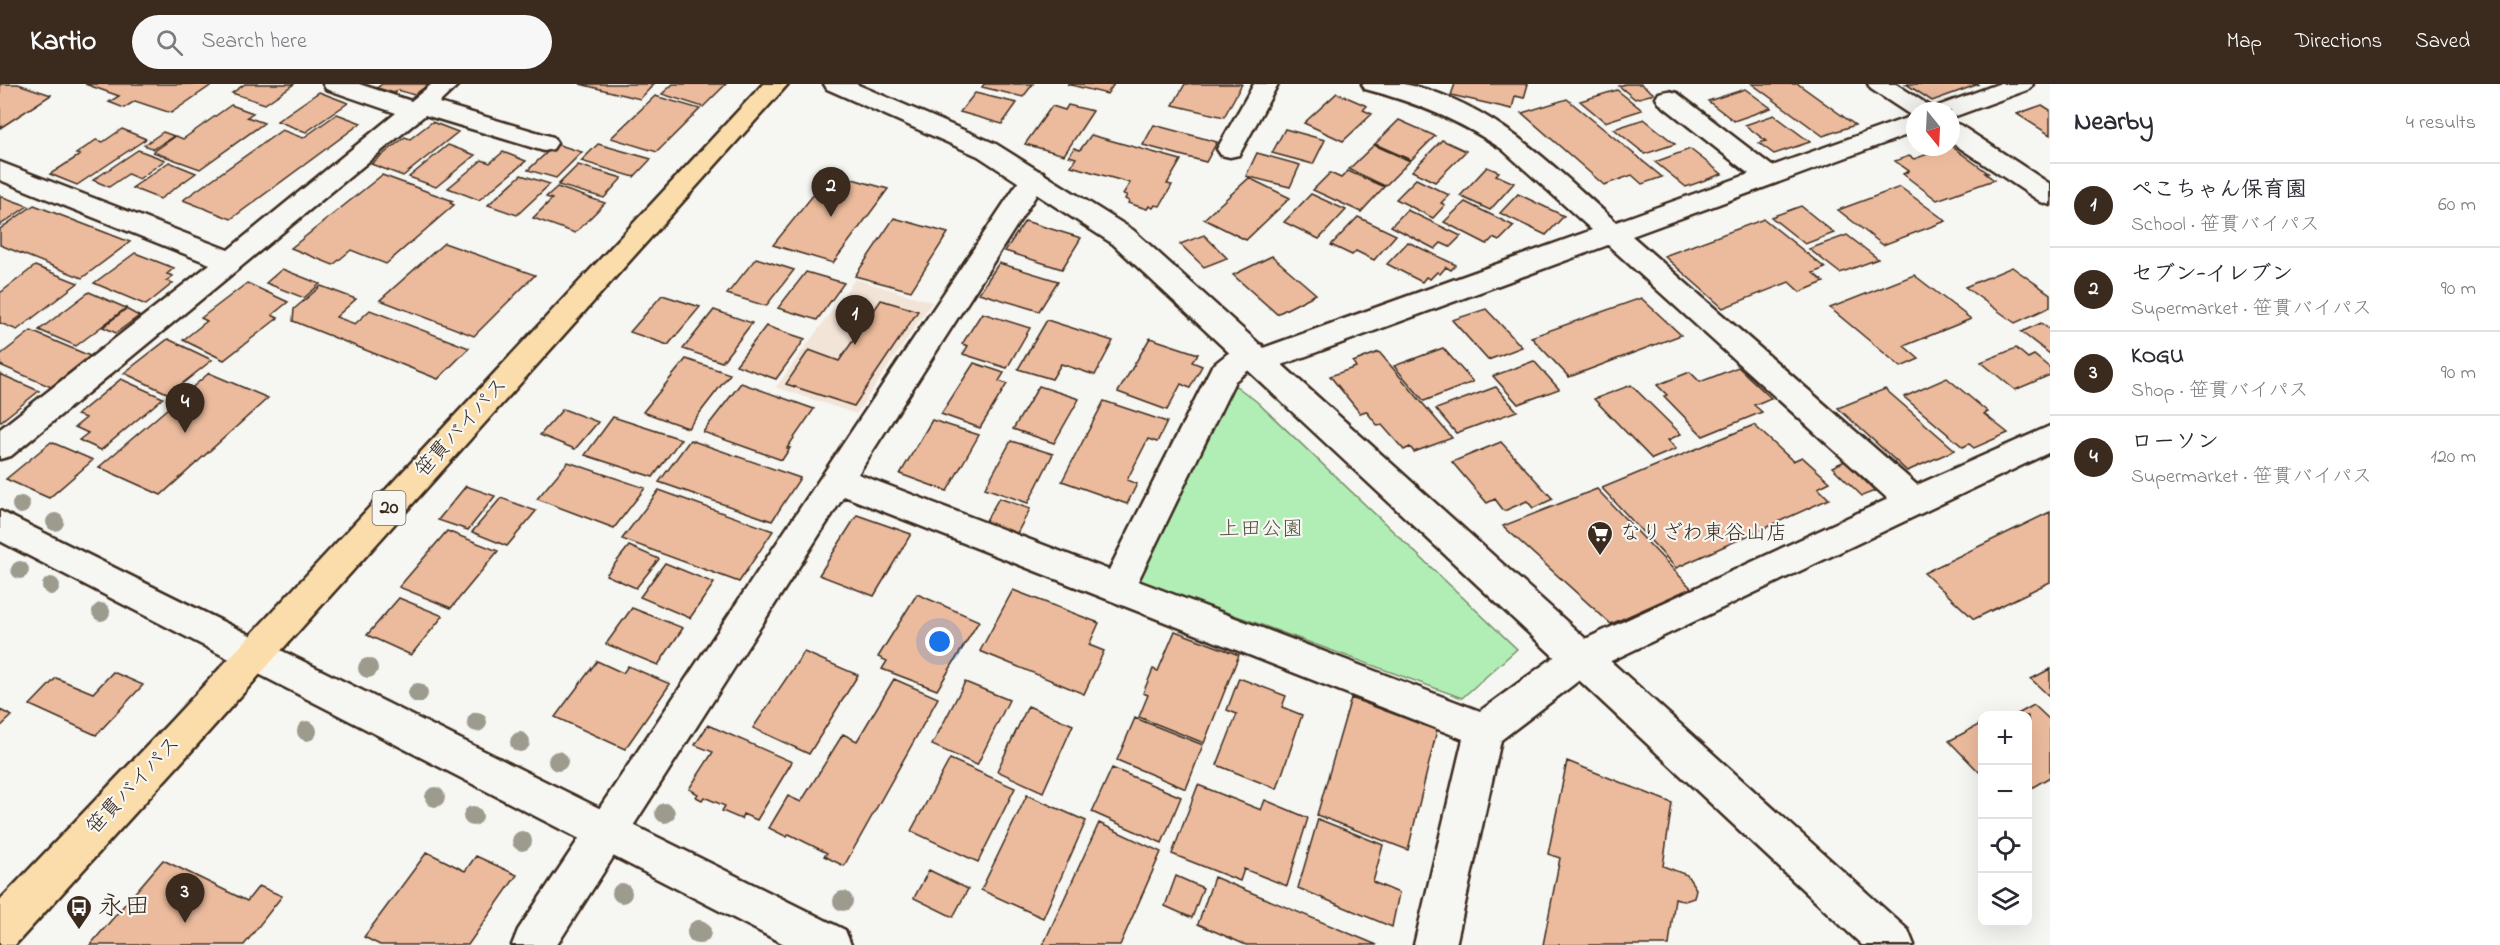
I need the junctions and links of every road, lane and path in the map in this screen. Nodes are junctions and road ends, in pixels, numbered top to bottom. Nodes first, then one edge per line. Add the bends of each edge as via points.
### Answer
1 (335, 84) edge
2 (447, 84) edge
3 (776, 84) edge
4 (836, 84) edge
5 (1266, 84) edge
6 (1374, 84) edge
7 (1880, 84) edge
8 (2021, 84) edge
9 (1422, 90) edge
10 (1668, 98) dead end
11 (1907, 102) edge
12 (1960, 106) edge
13 (418, 108) junction
14 (1906, 126) edge
15 (1960, 137) edge
16 (544, 143) dead end
17 (1230, 149) dead end
18 (0, 170) edge
19 (1769, 176) junction
20 (1034, 178) junction
21 (2050, 196) edge
22 (1614, 232) junction
23 (231, 262) junction
24 (1256, 357) junction
25 (0, 447) edge
26 (2045, 448) edge
27 (837, 480) junction
28 (1914, 502) junction
29 (0, 525) edge
30 (1117, 588) junction
31 (256, 654) junction
32 (1581, 658) junction
33 (1484, 730) junction
34 (606, 833) junction
35 (0, 930) edge
36 (533, 945) edge
37 (830, 945) edge
38 (1436, 945) edge
39 (1893, 945) edge

1 - 13 street
2 - 13 street
3 - 31 main road, 笹貫バイパス / 20
4 - 20 street via 987,150
5 - 17 street
6 - 9 street
7 - 11 street
8 - 12 street
9 - 22 street via 1511,143
10 - 19 street
13 - 16 street
13 - 23 street
14 - 19 street
15 - 21 street
18 - 23 street
19 - 22 street
20 - 24 street via 1124,237
20 - 27 street
22 - 24 street
22 - 28 street
23 - 25 street
24 - 30 street via 1223,374
24 - 32 street
26 - 28 street
27 - 30 street
27 - 34 street
28 - 32 street
29 - 31 street
30 - 33 street
31 - 34 street
31 - 35 main road, 笹貫バイパス / 20
32 - 33 street
32 - 39 street
33 - 38 street
34 - 36 street
34 - 37 street

